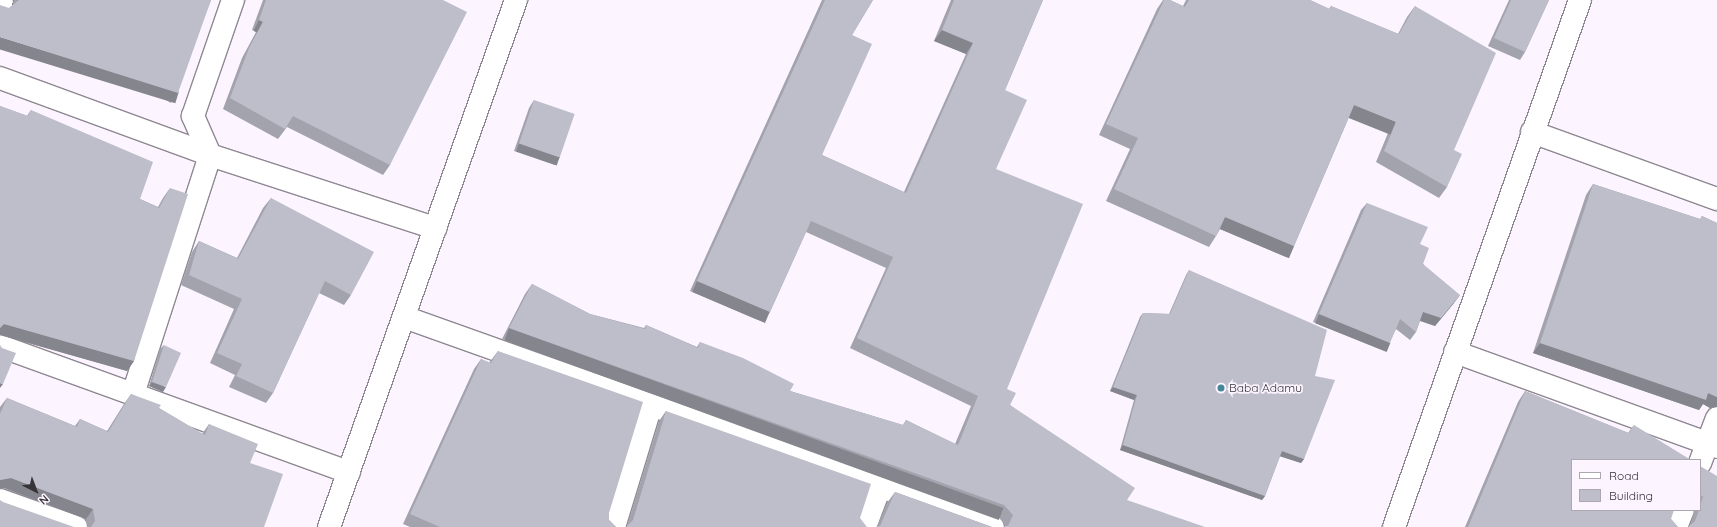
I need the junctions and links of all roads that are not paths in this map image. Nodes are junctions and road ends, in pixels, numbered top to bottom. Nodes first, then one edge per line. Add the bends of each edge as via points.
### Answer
1 (2, 0) edge
2 (233, 0) edge
3 (1580, 0) edge
4 (509, 2) edge
5 (0, 6) edge
6 (0, 78) edge
7 (1532, 132) junction
8 (210, 155) junction
9 (1717, 199) edge
10 (435, 228) junction
11 (404, 317) junction
12 (0, 346) edge
13 (1455, 352) junction
14 (133, 394) junction
15 (651, 405) junction
16 (1717, 418) edge
17 (1712, 445) edge
18 (1701, 462) edge
19 (349, 472) junction
20 (880, 486) junction
21 (0, 500) edge
22 (1682, 511) edge
23 (76, 527) edge
24 (329, 527) edge
25 (614, 527) edge
26 (864, 527) edge
27 (993, 527) edge
28 (1394, 527) edge
29 (1676, 527) edge

1 - 5 street
2 - 8 street via 194,116
3 - 7 street
4 - 10 street
6 - 8 street
7 - 9 street
7 - 13 street
8 - 10 street
8 - 14 street
10 - 11 street
11 - 15 street
11 - 19 street
12 - 14 street
13 - 17 street
13 - 28 street
14 - 19 street
15 - 20 street
15 - 25 street
16 - 17 street
17 - 18 street
19 - 24 street
20 - 26 street
20 - 27 street
21 - 23 street
22 - 29 street

